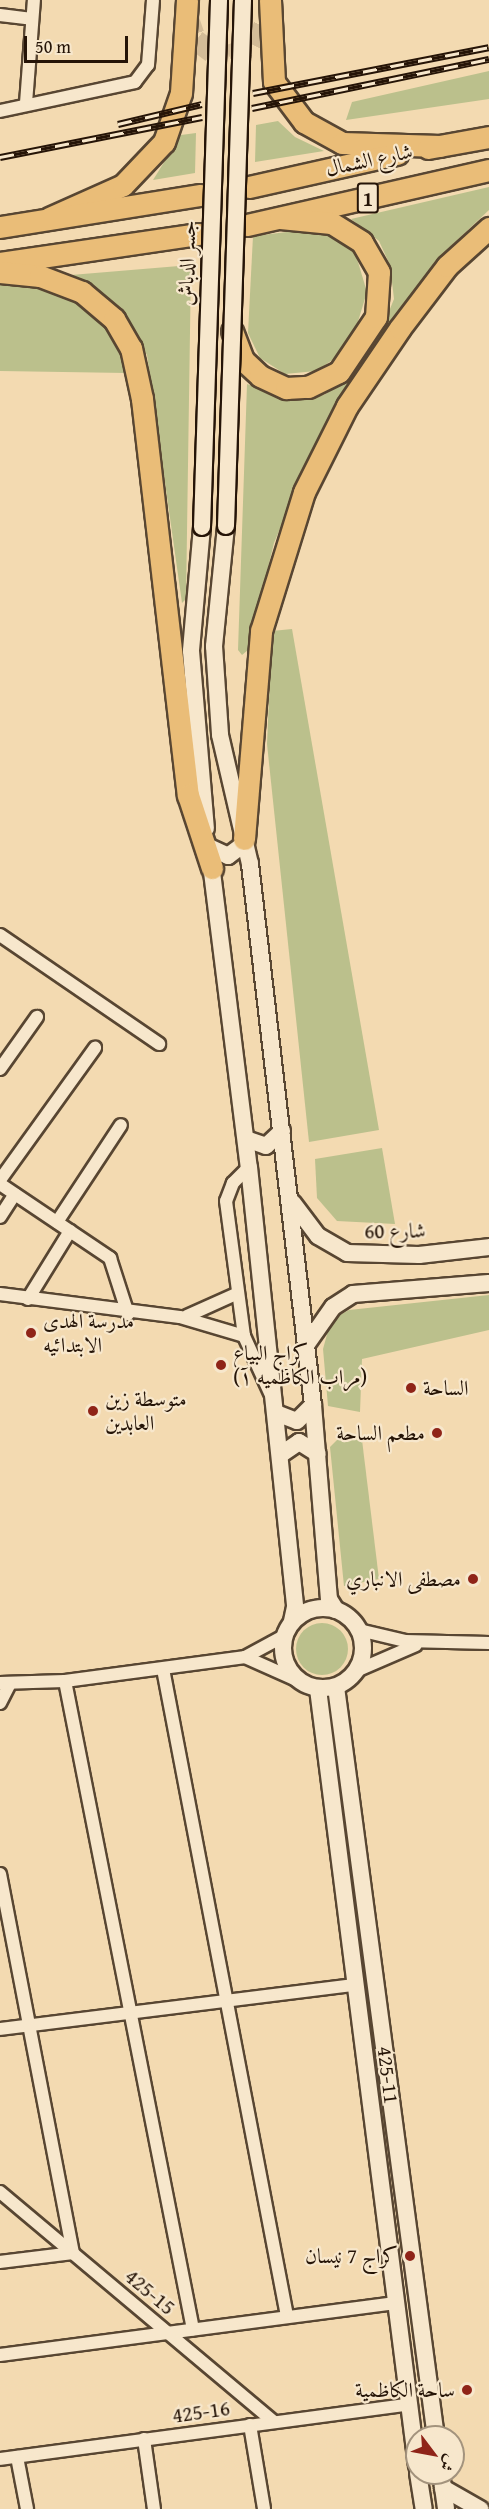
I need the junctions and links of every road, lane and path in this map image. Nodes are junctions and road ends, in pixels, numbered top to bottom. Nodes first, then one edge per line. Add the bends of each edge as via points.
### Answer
1 (34, 0) edge
2 (153, 0) edge
3 (187, 0) edge
4 (219, 0) edge
5 (243, 0) edge
6 (270, 0) edge
7 (0, 15) edge
8 (32, 18) junction
9 (26, 103) junction
10 (0, 111) edge
11 (489, 137) edge
12 (440, 146) junction
13 (489, 170) edge
14 (249, 187) tunnel mouth
15 (200, 195) tunnel mouth
16 (49, 218) junction
17 (280, 218) junction
18 (247, 225) dead end
19 (0, 226) edge
20 (489, 228) edge
21 (198, 234) dead end
22 (0, 263) edge
23 (0, 272) edge
24 (232, 331) junction
25 (244, 841) junction
26 (209, 847) junction
27 (212, 868) junction
28 (0, 935) edge
29 (37, 1017) dead end
30 (159, 1044) dead end
31 (95, 1048) dead end
32 (0, 1069) edge
33 (121, 1125) dead end
34 (282, 1131) junction
35 (246, 1139) junction
36 (285, 1163) junction
37 (249, 1167) junction
38 (0, 1182) edge
39 (15, 1194) junction
40 (290, 1198) junction
41 (0, 1217) edge
42 (57, 1222) junction
43 (70, 1231) junction
44 (489, 1247) edge
45 (489, 1282) edge
46 (0, 1294) edge
47 (236, 1294) junction
48 (28, 1299) junction
49 (128, 1314) junction
50 (180, 1317) junction
51 (244, 1336) junction
52 (307, 1344) junction
53 (313, 1405) junction
54 (275, 1406) junction
55 (318, 1454) junction
56 (280, 1455) junction
57 (336, 1610) junction
58 (288, 1629) junction
59 (359, 1630) junction
60 (428, 1641) junction
61 (489, 1643) edge
62 (245, 1657) junction
63 (163, 1669) junction
64 (356, 1671) junction
65 (299, 1681) junction
66 (65, 1682) junction
67 (5, 1684) edge
68 (336, 1687) junction
69 (318, 1689) junction
70 (0, 1703) edge
71 (0, 1874) edge
72 (354, 1985) junction
73 (225, 2000) junction
74 (127, 2012) junction
75 (32, 2025) junction
76 (0, 2029) edge
77 (0, 2192) edge
78 (73, 2253) junction
79 (0, 2262) edge
80 (394, 2302) junction
81 (287, 2316) junction
82 (193, 2329) junction
83 (168, 2332) junction
84 (0, 2355) edge
85 (407, 2405) junction
86 (274, 2422) junction
87 (250, 2425) junction
88 (410, 2425) edge
89 (434, 2425) edge
90 (144, 2439) junction
91 (17, 2457) junction
92 (0, 2459) edge
93 (420, 2485) edge
94 (443, 2485) edge
95 (447, 2485) edge
96 (27, 2509) edge
97 (154, 2509) edge
98 (264, 2509) edge
99 (424, 2509) edge
100 (446, 2509) edge
101 (480, 2509) edge

1 - 8 street
2 - 9 street via 144,76 135,82
3 - 16 highway via 181,93 164,142 123,185
4 - 26 main road, جسر الدباش, bridge via 202,527 191,651
5 - 24 main road, bridge
6 - 12 highway via 274,82 304,123 342,143
7 - 8 street
8 - 9 street
9 - 10 street
11 - 12 highway, شارع الشمال / 1
12 - 14 highway, شارع الشمال / 1
13 - 17 highway, شارع الشمال / 1
15 - 16 highway
16 - 19 highway
17 - 18 highway, شارع الشمال / 1
17 - 24 highway via 313,219 342,228 362,242 377,265 381,291 376,317 350,360 319,385 286,388 268,381 243,360
20 - 25 highway via 447,266 400,328 347,406 304,492 261,631
21 - 22 highway
23 - 27 highway via 40,276 82,292 114,319 130,348 143,410 188,795
24 - 25 main road, bridge via 225,526 214,646 220,735
25 - 26 main road via 228,856
25 - 34 main road
26 - 27 main road, جسر الدباش
27 - 35 main road, جسر الدباش
28 - 30 street
29 - 32 street
31 - 38 street
33 - 42 street
34 - 35 main road via 266,1146
34 - 36 main road
35 - 37 main road, جسر الدباش
36 - 37 main road via 266,1156
36 - 40 main road
37 - 47 street via 233,1184 226,1201
37 - 54 main road, جسر الدباش
38 - 39 street
39 - 41 street
39 - 42 street
40 - 44 main road, شارع 60 via 318,1236 348,1253 419,1255
40 - 52 main road
42 - 43 street
43 - 48 street
43 - 49 street via 110,1258
45 - 52 main road via 353,1294 333,1306
46 - 48 street
47 - 50 street via 209,1310
47 - 51 street
48 - 49 street
49 - 50 street
50 - 51 street
51 - 54 street
52 - 53 main road
53 - 54 main road via 297,1421
53 - 55 main road
54 - 56 main road, جسر الدباش
55 - 56 main road via 299,1442
55 - 57 main road via 329,1599
56 - 58 main road, جسر الدباش
57 - 58 main road via 312,1609
57 - 59 main road
58 - 62 street
58 - 65 main road via 284,1661
59 - 60 street
59 - 64 main road via 363,1643
60 - 61 street
60 - 64 street
62 - 63 street
62 - 65 street
63 - 66 street
63 - 73 street
64 - 68 main road
65 - 69 main road
66 - 67 street
66 - 74 street
67 - 70 street
68 - 69 main road
68 - 89 main road, 425-11
69 - 72 main road, 425-11
71 - 75 street
72 - 73 street
72 - 80 main road, 425-11
73 - 74 street
73 - 81 street
74 - 75 street
74 - 82 street
75 - 76 street
75 - 78 street
77 - 78 street, 425-15
78 - 79 street
78 - 83 street, 425-15
80 - 81 street
80 - 85 main road, 425-11
81 - 82 street
82 - 83 street
83 - 84 street
83 - 86 street, 425-15
85 - 86 street, 425-16
85 - 88 main road, 425-11
86 - 87 street, 425-16
87 - 90 street, 425-16
87 - 98 street
90 - 91 street, 425-16
90 - 97 street
91 - 92 street, 425-16
91 - 96 street
93 - 99 main road
94 - 100 main road
95 - 101 main road

